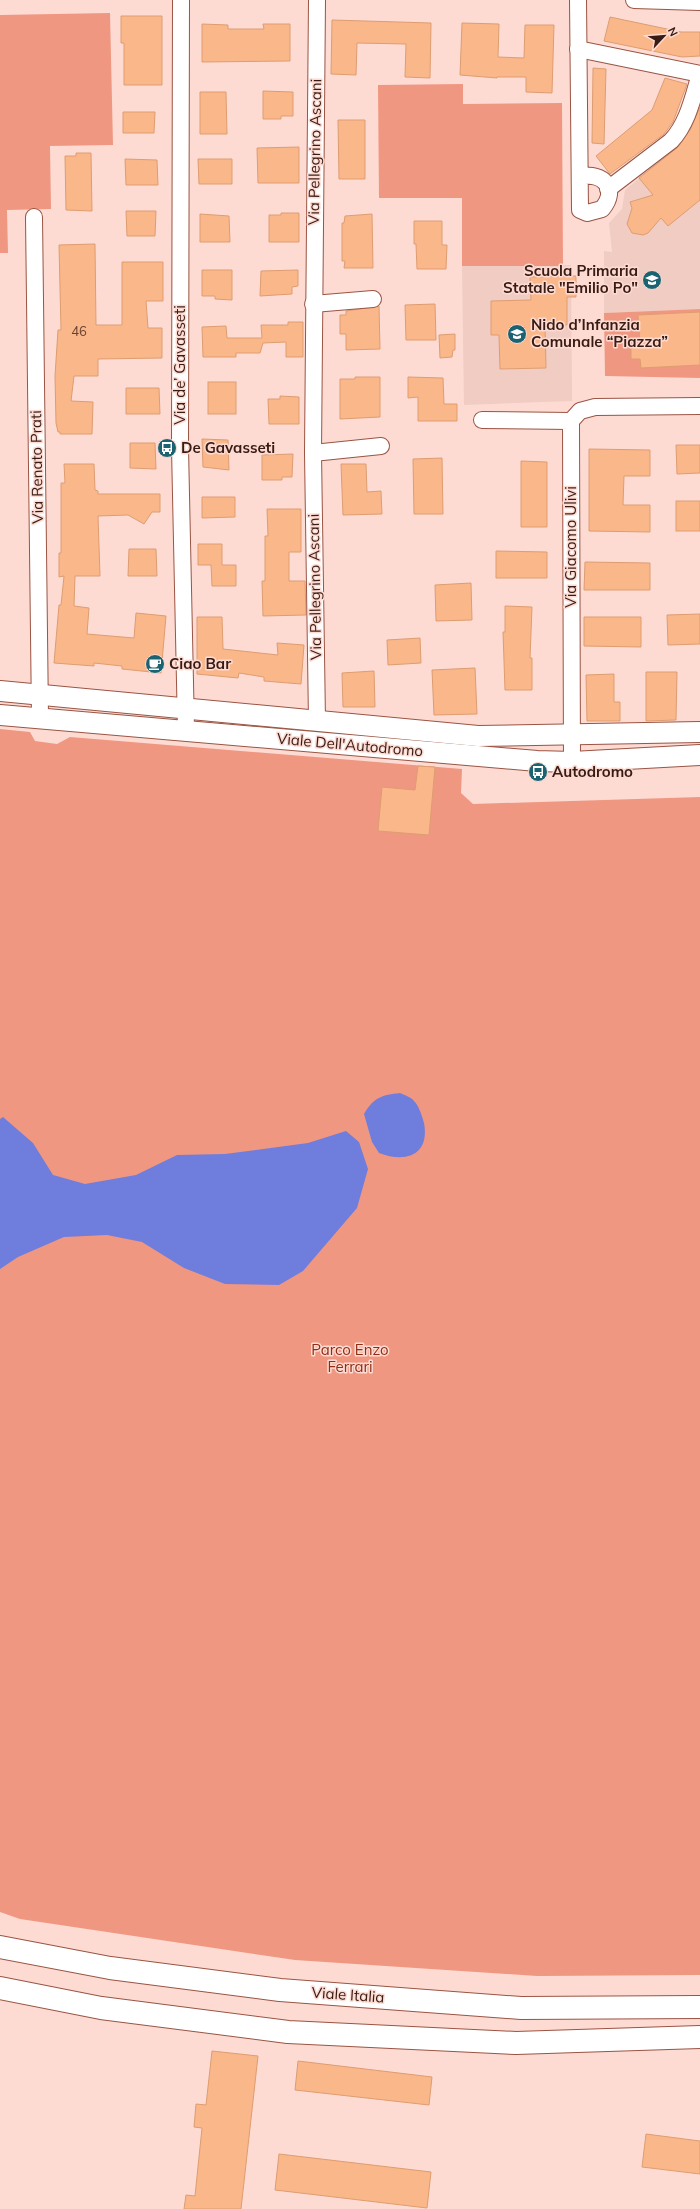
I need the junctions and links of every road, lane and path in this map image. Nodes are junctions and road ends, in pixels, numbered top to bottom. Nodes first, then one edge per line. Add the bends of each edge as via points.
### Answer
1 (181, 0) edge
2 (317, 0) edge
3 (578, 0) edge
4 (634, 0) edge
5 (700, 2) edge
6 (578, 49) junction
7 (700, 74) edge
8 (580, 177) junction
9 (608, 189) junction
10 (34, 217) dead end
11 (373, 299) dead end
12 (313, 304) junction
13 (700, 406) edge
14 (482, 420) dead end
15 (571, 421) junction
16 (381, 446) dead end
17 (313, 453) junction
18 (0, 691) edge
19 (40, 693) junction
20 (186, 710) junction
21 (0, 715) edge
22 (40, 717) junction
23 (317, 721) junction
24 (186, 729) junction
25 (700, 732) edge
26 (571, 734) junction
27 (478, 736) junction
28 (700, 755) edge
29 (478, 757) junction
30 (572, 762) junction
31 (0, 1947) edge
32 (0, 1988) edge
33 (700, 2007) edge
34 (700, 2037) edge

1 - 20 street, Via de’ Gavasseti via 180,448
2 - 12 street, Via Pellegrino Ascani
3 - 6 street
4 - 5 street
6 - 7 street
6 - 8 street
7 - 9 street via 687,117 679,132 671,141
8 - 9 street via 597,176 604,181
8 - 9 street via 580,210 587,213 602,209 609,196
10 - 19 street, Via Renato Prati
11 - 12 street
12 - 17 street, Via Pellegrino Ascani
13 - 15 street via 585,408
14 - 15 street
15 - 26 street, Via Giacomo Ulivi
16 - 17 street
17 - 23 street, Via Pellegrino Ascani
18 - 19 street, Viale Dell'Autodromo
19 - 20 street, Viale Dell'Autodromo
19 - 22 street, Via Renato Prati
20 - 23 street, Viale Dell'Autodromo
20 - 24 street, Via de’ Gavasseti
21 - 22 street, Viale Dell'Autodromo
22 - 24 street, Viale Dell'Autodromo
23 - 27 street, Viale Dell'Autodromo
24 - 29 street, Viale Dell'Autodromo
25 - 26 street, Viale Dell'Autodromo
26 - 27 street, Viale Dell'Autodromo
26 - 30 street, Via Giacomo Ulivi
27 - 29 street
28 - 30 street, Viale Dell'Autodromo
29 - 30 street, Viale Dell'Autodromo
31 - 33 main road, Viale Italia via 110,1968 280,1990 521,2008
32 - 34 main road via 101,2008 288,2032 516,2043

